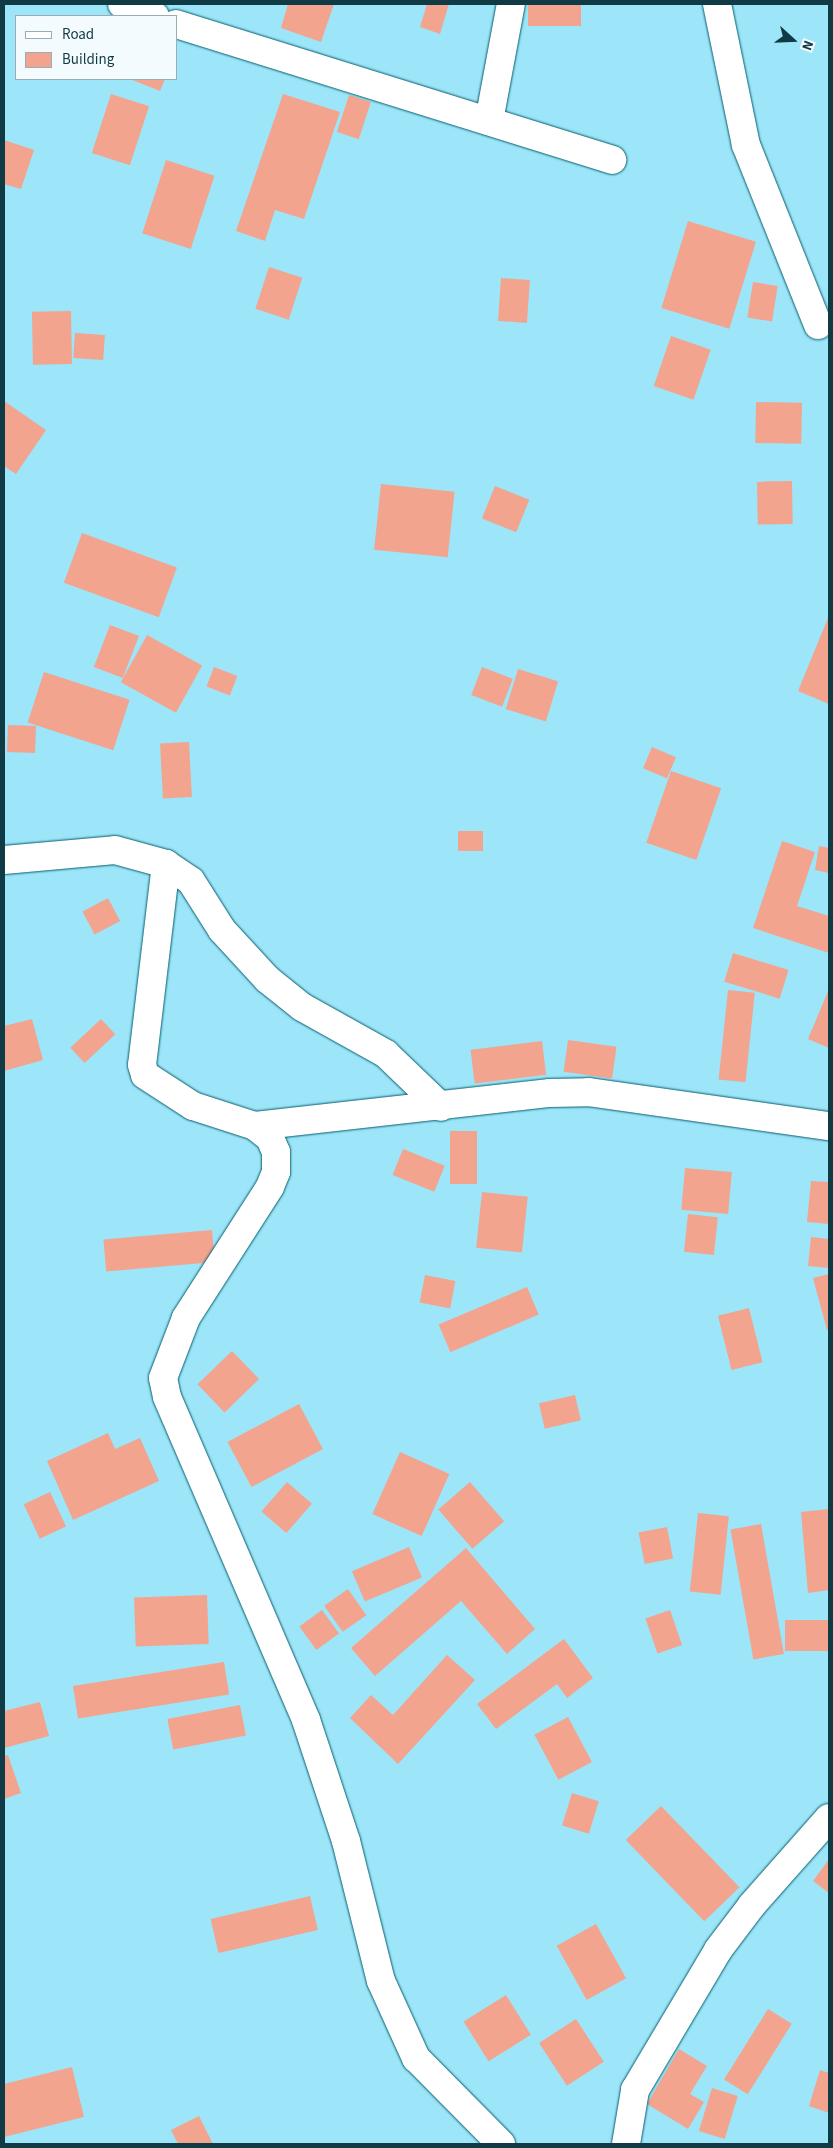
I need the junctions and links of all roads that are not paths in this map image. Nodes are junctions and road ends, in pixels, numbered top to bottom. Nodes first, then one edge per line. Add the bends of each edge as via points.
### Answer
1 (122, 4) edge
2 (511, 4) edge
3 (717, 4) edge
4 (152, 15) edge
5 (178, 25) edge
6 (489, 121) junction
7 (612, 160) dead end
8 (818, 325) dead end
9 (4, 860) edge
10 (166, 864) junction
11 (441, 1107) junction
12 (255, 1126) junction
13 (829, 1126) edge
14 (829, 1818) edge
15 (501, 2144) edge
16 (626, 2144) edge

1 - 4 street
2 - 6 street
3 - 8 street via 746,145
5 - 6 street
6 - 7 street
9 - 10 street via 115,850
10 - 11 street via 191,881 222,930 267,979 302,1008 386,1054
10 - 12 street via 142,1065 145,1076 193,1106
11 - 12 street
11 - 13 street via 550,1093 589,1092
12 - 15 street via 270,1138 276,1152 276,1172 270,1187 186,1318 163,1378 167,1397 306,1720 346,1841 381,1981 416,2058
14 - 16 street via 752,1905 718,1950 635,2090

